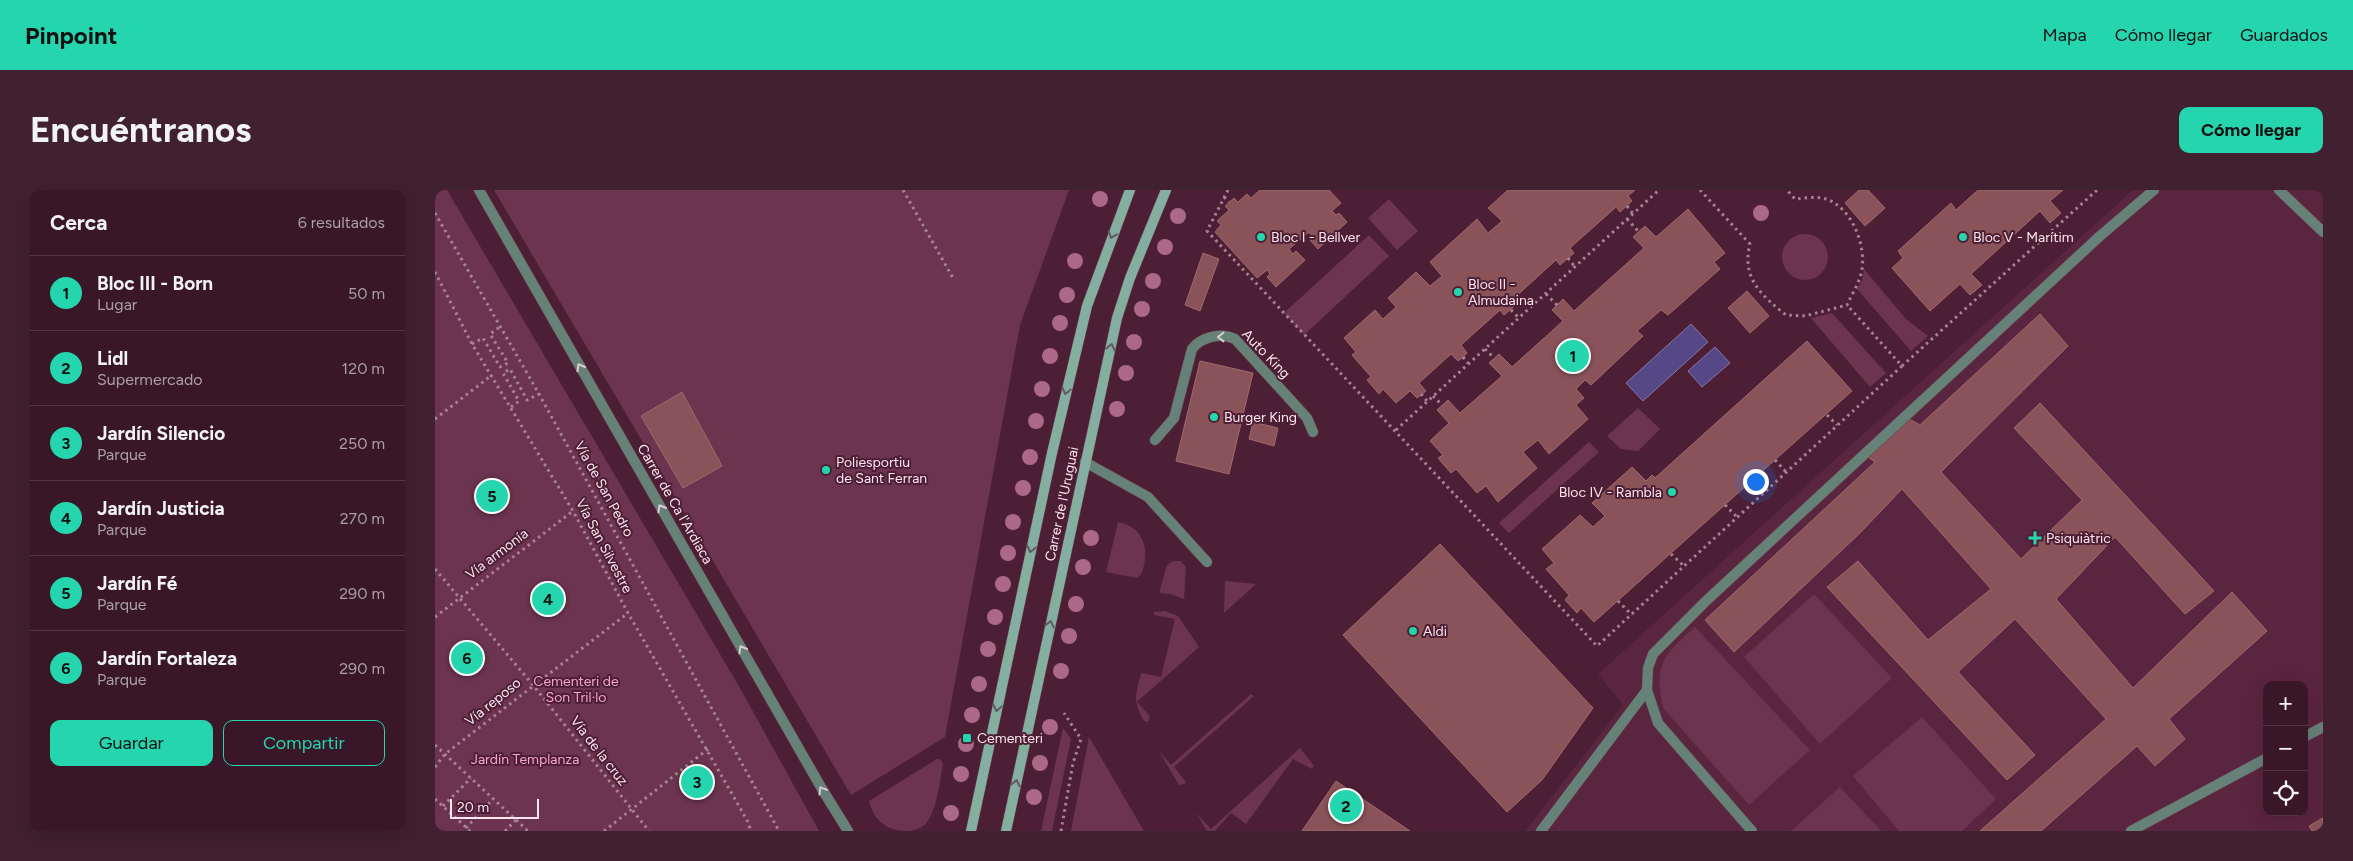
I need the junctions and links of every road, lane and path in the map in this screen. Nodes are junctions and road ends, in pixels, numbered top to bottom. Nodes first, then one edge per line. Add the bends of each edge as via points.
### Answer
1 (479, 190) edge
2 (903, 190) edge
3 (1130, 190) edge
4 (1166, 190) edge
5 (1228, 190) edge
6 (1659, 190) edge
7 (1700, 190) edge
8 (1787, 190) edge
9 (2097, 190) edge
10 (2154, 190) edge
11 (2279, 190) edge
12 (1225, 197) junction
13 (1229, 202) dead end
14 (1627, 206) dead end
15 (435, 214) edge
16 (1633, 214) junction
17 (2056, 217) dead end
18 (1627, 220) junction
19 (2061, 222) junction
20 (1639, 232) dead end
21 (2323, 232) edge
22 (1568, 258) dead end
23 (1575, 267) junction
24 (435, 272) edge
25 (953, 278) dead end
26 (1976, 290) dead end
27 (1546, 294) junction
28 (1981, 295) junction
29 (1557, 305) dead end
30 (1847, 305) junction
31 (1511, 310) dead end
32 (1519, 318) junction
33 (501, 326) junction
34 (472, 344) junction
35 (1485, 348) junction
36 (1463, 357) dead end
37 (1494, 358) dead end
38 (1468, 363) junction
39 (1902, 366) junction
40 (492, 375) junction
41 (539, 394) junction
42 (1421, 394) dead end
43 (1433, 396) junction
44 (1427, 401) junction
45 (1442, 406) dead end
46 (511, 407) junction
47 (1827, 415) dead end
48 (435, 419) edge
49 (1837, 426) junction
50 (1396, 430) junction
51 (1313, 432) dead end
52 (1155, 440) dead end
53 (1775, 460) dead end
54 (1085, 462) junction
55 (1786, 472) junction
56 (1725, 505) dead end
57 (573, 511) junction
58 (1737, 518) junction
59 (1671, 554) dead end
60 (1207, 562) dead end
61 (1684, 566) junction
62 (435, 569) edge
63 (458, 598) junction
64 (1618, 601) dead end
65 (628, 613) junction
66 (1631, 615) junction
67 (435, 617) edge
68 (533, 685) junction
69 (1647, 690) junction
70 (1064, 713) dead end
71 (2323, 727) edge
72 (2308, 735) edge
73 (435, 745) edge
74 (708, 749) junction
75 (445, 754) junction
76 (2263, 760) edge
77 (435, 767) edge
78 (471, 778) junction
79 (435, 799) edge
80 (493, 799) junction
81 (443, 806) junction
82 (631, 810) junction
83 (516, 820) junction
84 (468, 829) edge
85 (505, 831) edge
86 (528, 831) edge
87 (604, 831) edge
88 (649, 831) edge
89 (751, 831) edge
90 (779, 831) edge
91 (849, 831) edge
92 (971, 831) edge
93 (1006, 831) edge
94 (1061, 831) edge
95 (1541, 831) edge
96 (1752, 831) edge
97 (2131, 831) edge

91 -> 1 street, Carrer de Ca l'Ardiaca
2 - 25 path
3 -> 92 street, Carrer de l'Uruguai via 1087,306
54 -> 4 street, Carrer de l'Uruguai via 1117,318
5 - 12 path
6 - 16 path
7 - 30 path via 1750,244 1747,262 1750,277 1786,315 1805,316
8 - 30 path via 1795,199 1825,198 1836,204 1853,225 1859,238 1862,269
9 - 19 path
10 - 69 street via 2100,236 1659,647 1648,668
11 - 21 street
12 - 13 path
12 - 50 path via 1207,231
14 - 16 path
15 - 33 path, Vía de San Pedro
16 - 18 path
17 - 19 path
18 - 20 path
18 - 23 path
19 - 28 path
22 - 23 path
23 - 27 path
24 - 34 path, Vía San Silvestre
26 - 28 path
27 - 29 path
27 - 32 path
28 - 39 path
30 - 39 path
31 - 32 path
32 - 35 path
33 - 34 path via 490,334 508,363 500,367 483,338
33 - 41 path, Vía de San Pedro
34 - 40 path, Vía San Silvestre
35 - 37 path
35 - 38 path
36 - 38 path
38 - 43 path
39 - 49 path
40 - 46 path, Vía San Silvestre
40 - 48 path
41 - 46 path via 527,400 509,369 503,373 519,401
41 - 90 path, Vía de San Pedro
42 - 44 path
43 - 44 path
43 - 45 path
44 - 50 path
46 - 57 path, Vía San Silvestre
47 - 49 path
49 - 55 path
50 - 66 path via 1597,646
51 -> 52 street, Auto King via 1307,418 1235,339 1218,336 1200,342 1192,349 1174,418
53 - 55 path
54 - 60 street via 1148,496
93 -> 54 street, Carrer de l'Uruguai
55 - 58 path
56 - 58 path
57 - 63 path, Vía armonía
57 - 65 path, Vía San Silvestre
58 - 61 path
59 - 61 path
61 - 66 path
62 - 63 path, Vía de la cruz
63 - 67 path, Vía armonía
63 - 68 path, Vía de la cruz
64 - 66 path
65 - 68 path, Vía reposo
65 - 74 path, Vía San Silvestre
68 - 75 path, Vía reposo
68 - 82 path, Vía de la cruz
69 - 95 street
69 - 96 street via 1658,723
70 - 94 path via 1081,739 1073,763
71 - 72 street
73 - 75 path
74 - 82 path
74 - 89 path, Vía San Silvestre
75 - 77 path, Vía reposo
75 - 78 path
76 - 97 street
78 - 80 path
78 - 81 path
79 - 81 path
80 - 83 path
80 - 84 path
81 - 84 path
82 - 87 path
82 - 88 path, Vía de la cruz
83 - 85 path
83 - 86 path

